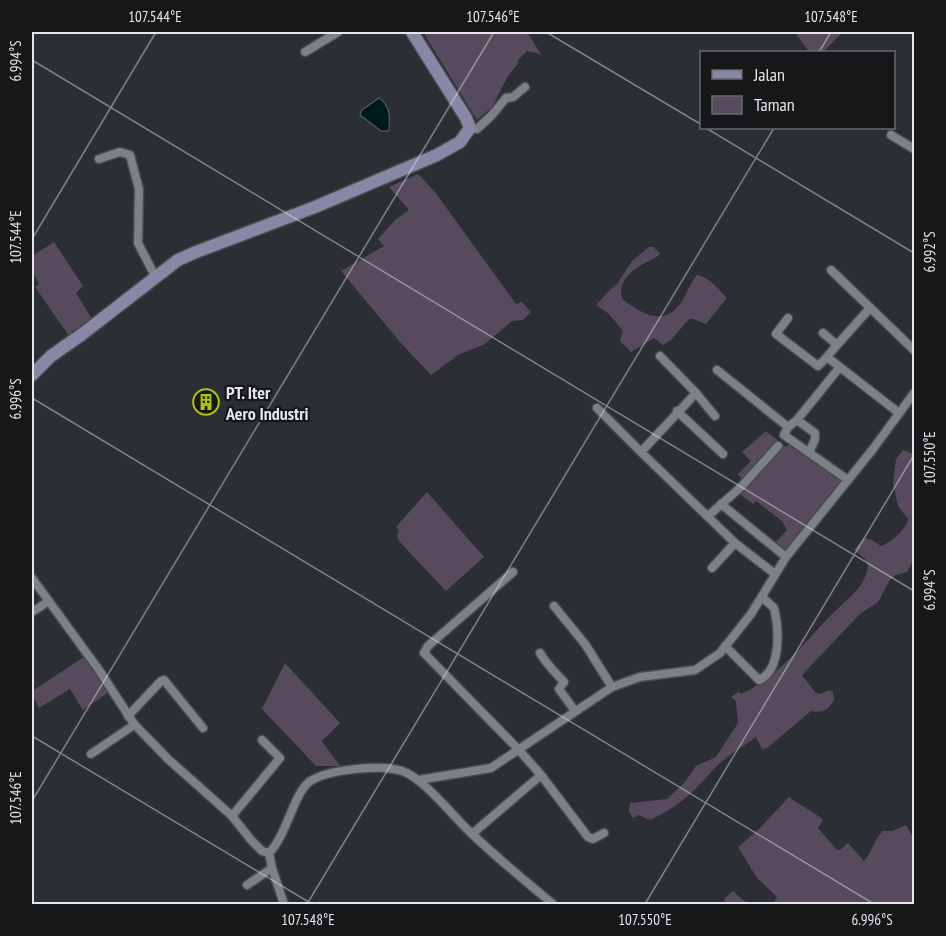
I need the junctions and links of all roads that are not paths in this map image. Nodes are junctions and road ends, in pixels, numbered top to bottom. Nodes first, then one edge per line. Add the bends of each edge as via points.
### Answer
1 (338, 32) edge
2 (412, 32) edge
3 (305, 52) dead end
4 (525, 87) dead end
5 (470, 128) junction
6 (891, 135) dead end
7 (915, 149) edge
8 (99, 159) dead end
9 (831, 270) dead end
10 (156, 278) junction
11 (870, 308) junction
12 (788, 318) dead end
13 (823, 333) dead end
14 (837, 345) junction
15 (915, 350) edge
16 (660, 356) dead end
17 (828, 357) junction
18 (839, 368) junction
19 (717, 370) dead end
20 (32, 375) edge
21 (696, 393) junction
22 (915, 393) edge
23 (597, 408) dead end
24 (677, 411) junction
25 (899, 413) junction
26 (715, 416) dead end
27 (797, 420) junction
28 (788, 427) junction
29 (778, 446) dead end
30 (641, 452) junction
31 (809, 453) junction
32 (723, 454) dead end
33 (848, 480) junction
34 (721, 504) junction
35 (708, 516) junction
36 (735, 543) junction
37 (786, 557) junction
38 (712, 568) dead end
39 (513, 572) dead end
40 (776, 574) junction
41 (32, 578) edge
42 (762, 597) junction
43 (48, 601) junction
44 (554, 606) dead end
45 (32, 612) edge
46 (725, 646) junction
47 (540, 654) dead end
48 (612, 687) junction
49 (575, 711) junction
50 (128, 716) junction
51 (134, 724) junction
52 (203, 728) dead end
53 (262, 740) dead end
54 (518, 749) junction
55 (91, 754) dead end
56 (541, 775) junction
57 (418, 780) junction
58 (232, 816) junction
59 (604, 833) dead end
60 (472, 834) junction
61 (269, 853) junction
62 (272, 868) junction
63 (247, 885) dead end
64 (284, 904) edge
65 (553, 904) edge

1 - 3 street
2 - 5 street
4 - 5 street via 506,98 477,129
5 - 10 street via 460,142 437,155 334,200 196,252
6 - 7 street
8 - 10 street via 120,152 130,155 139,189 139,246
9 - 11 street
10 - 20 street via 51,356
11 - 14 street
11 - 15 street
12 - 17 street via 776,334 818,366
13 - 14 street
14 - 17 street
16 - 21 street
17 - 18 street
18 - 25 street
18 - 27 street
19 - 28 street
21 - 24 street
21 - 26 street
22 - 25 street
23 - 30 street
24 - 30 street
24 - 32 street
25 - 33 street
27 - 28 street
27 - 31 street via 815,433
28 - 31 street via 784,435
29 - 34 street
30 - 35 street
31 - 33 street
33 - 37 street
34 - 35 street
34 - 37 street
35 - 36 street
36 - 38 street
36 - 40 street
37 - 40 street
39 - 54 street via 424,653
40 - 42 street
41 - 43 street
42 - 46 street
42 - 46 street via 775,612 777,649 768,674 759,680
43 - 45 street
43 - 50 street
44 - 48 street
46 - 48 street via 695,670 640,677
47 - 49 street via 564,682 559,689
48 - 49 street
49 - 54 street
50 - 51 street
50 - 52 street via 164,680
51 - 55 street
51 - 58 street
53 - 58 street via 280,758
54 - 56 street
54 - 57 street via 490,768
56 - 59 street via 588,837 593,839
56 - 60 street
57 - 60 street
57 - 61 street via 401,770 386,768 316,778 302,790 281,837
58 - 61 street via 250,840
60 - 65 street
61 - 62 street
62 - 63 street
62 - 64 street

